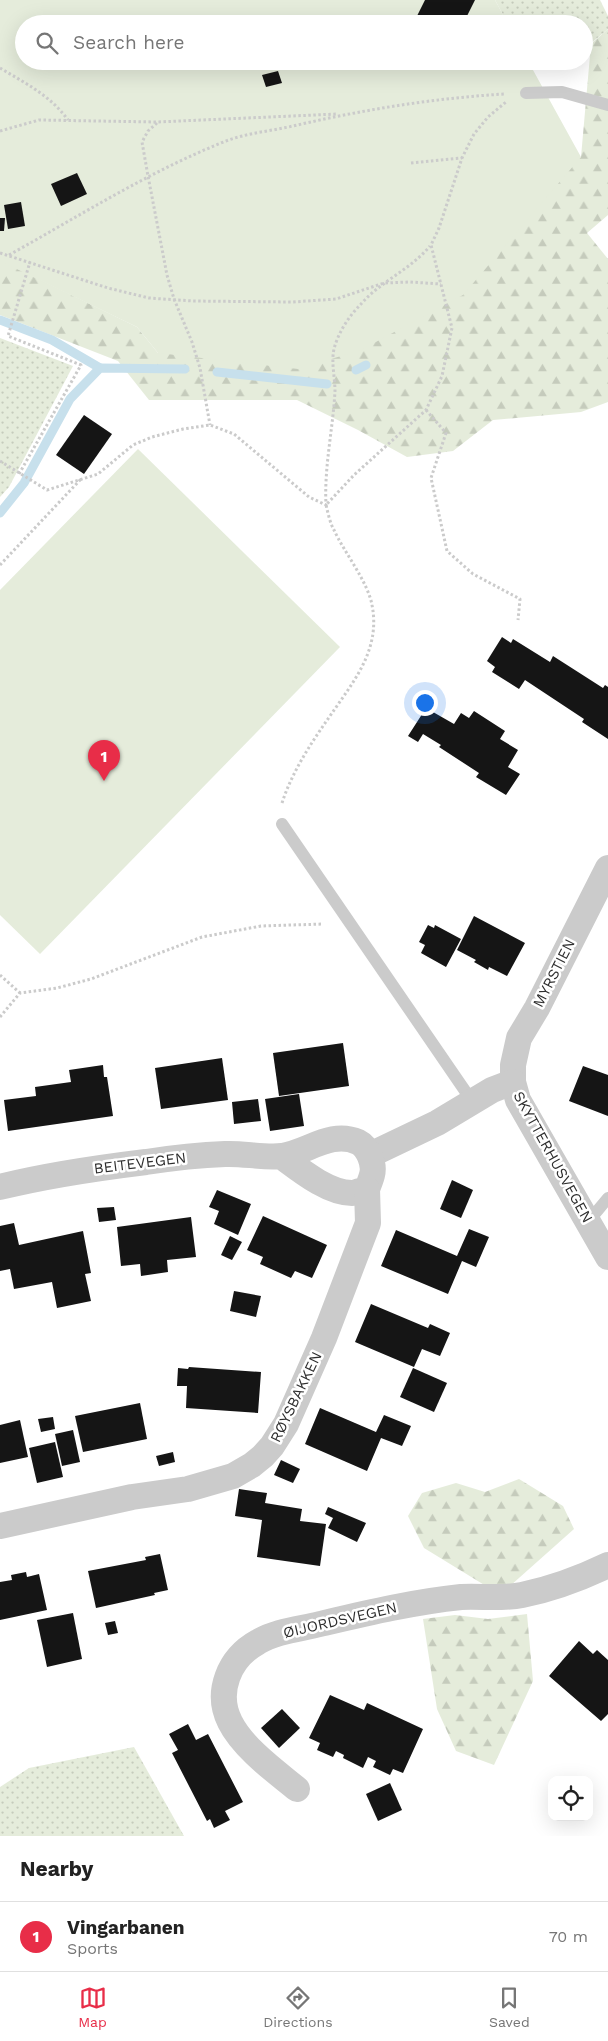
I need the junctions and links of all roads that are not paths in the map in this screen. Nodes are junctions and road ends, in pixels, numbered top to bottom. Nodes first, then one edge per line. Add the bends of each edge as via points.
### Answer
1 (526, 94) road end
2 (608, 105) edge
3 (282, 824) road end
4 (608, 868) edge
5 (514, 1082) junction
6 (472, 1101) junction
7 (370, 1155) junction
8 (281, 1156) junction
9 (0, 1187) edge
10 (367, 1189) junction
11 (608, 1198) edge
12 (588, 1222) junction
13 (608, 1257) edge
14 (0, 1526) edge
15 (608, 1565) edge
16 (297, 1789) dead end

1 - 2 lane via 562,92
3 - 6 lane
4 - 5 street, MYRSTIEN via 519,1038 513,1065
5 - 6 street
5 - 12 street, SKYTTERHUSVEGEN via 518,1100
6 - 7 street via 437,1123
7 - 8 street, BEITEVEGEN via 360,1143 344,1138 327,1140
7 - 10 street via 373,1173
8 - 9 street, BEITEVEGEN via 225,1154 175,1158 104,1167
8 - 10 street via 311,1178 336,1190 353,1193
10 - 14 street, RØYSBAKKEN via 368,1223 324,1338 286,1424 263,1456 233,1476 188,1489 132,1497
11 - 12 lane
12 - 13 street, SKYTTERHUSVEGEN
15 - 16 street, ØIJORDSVEGEN via 522,1595 464,1597 388,1608 284,1632 259,1641 230,1669 224,1688 224,1709 239,1736

